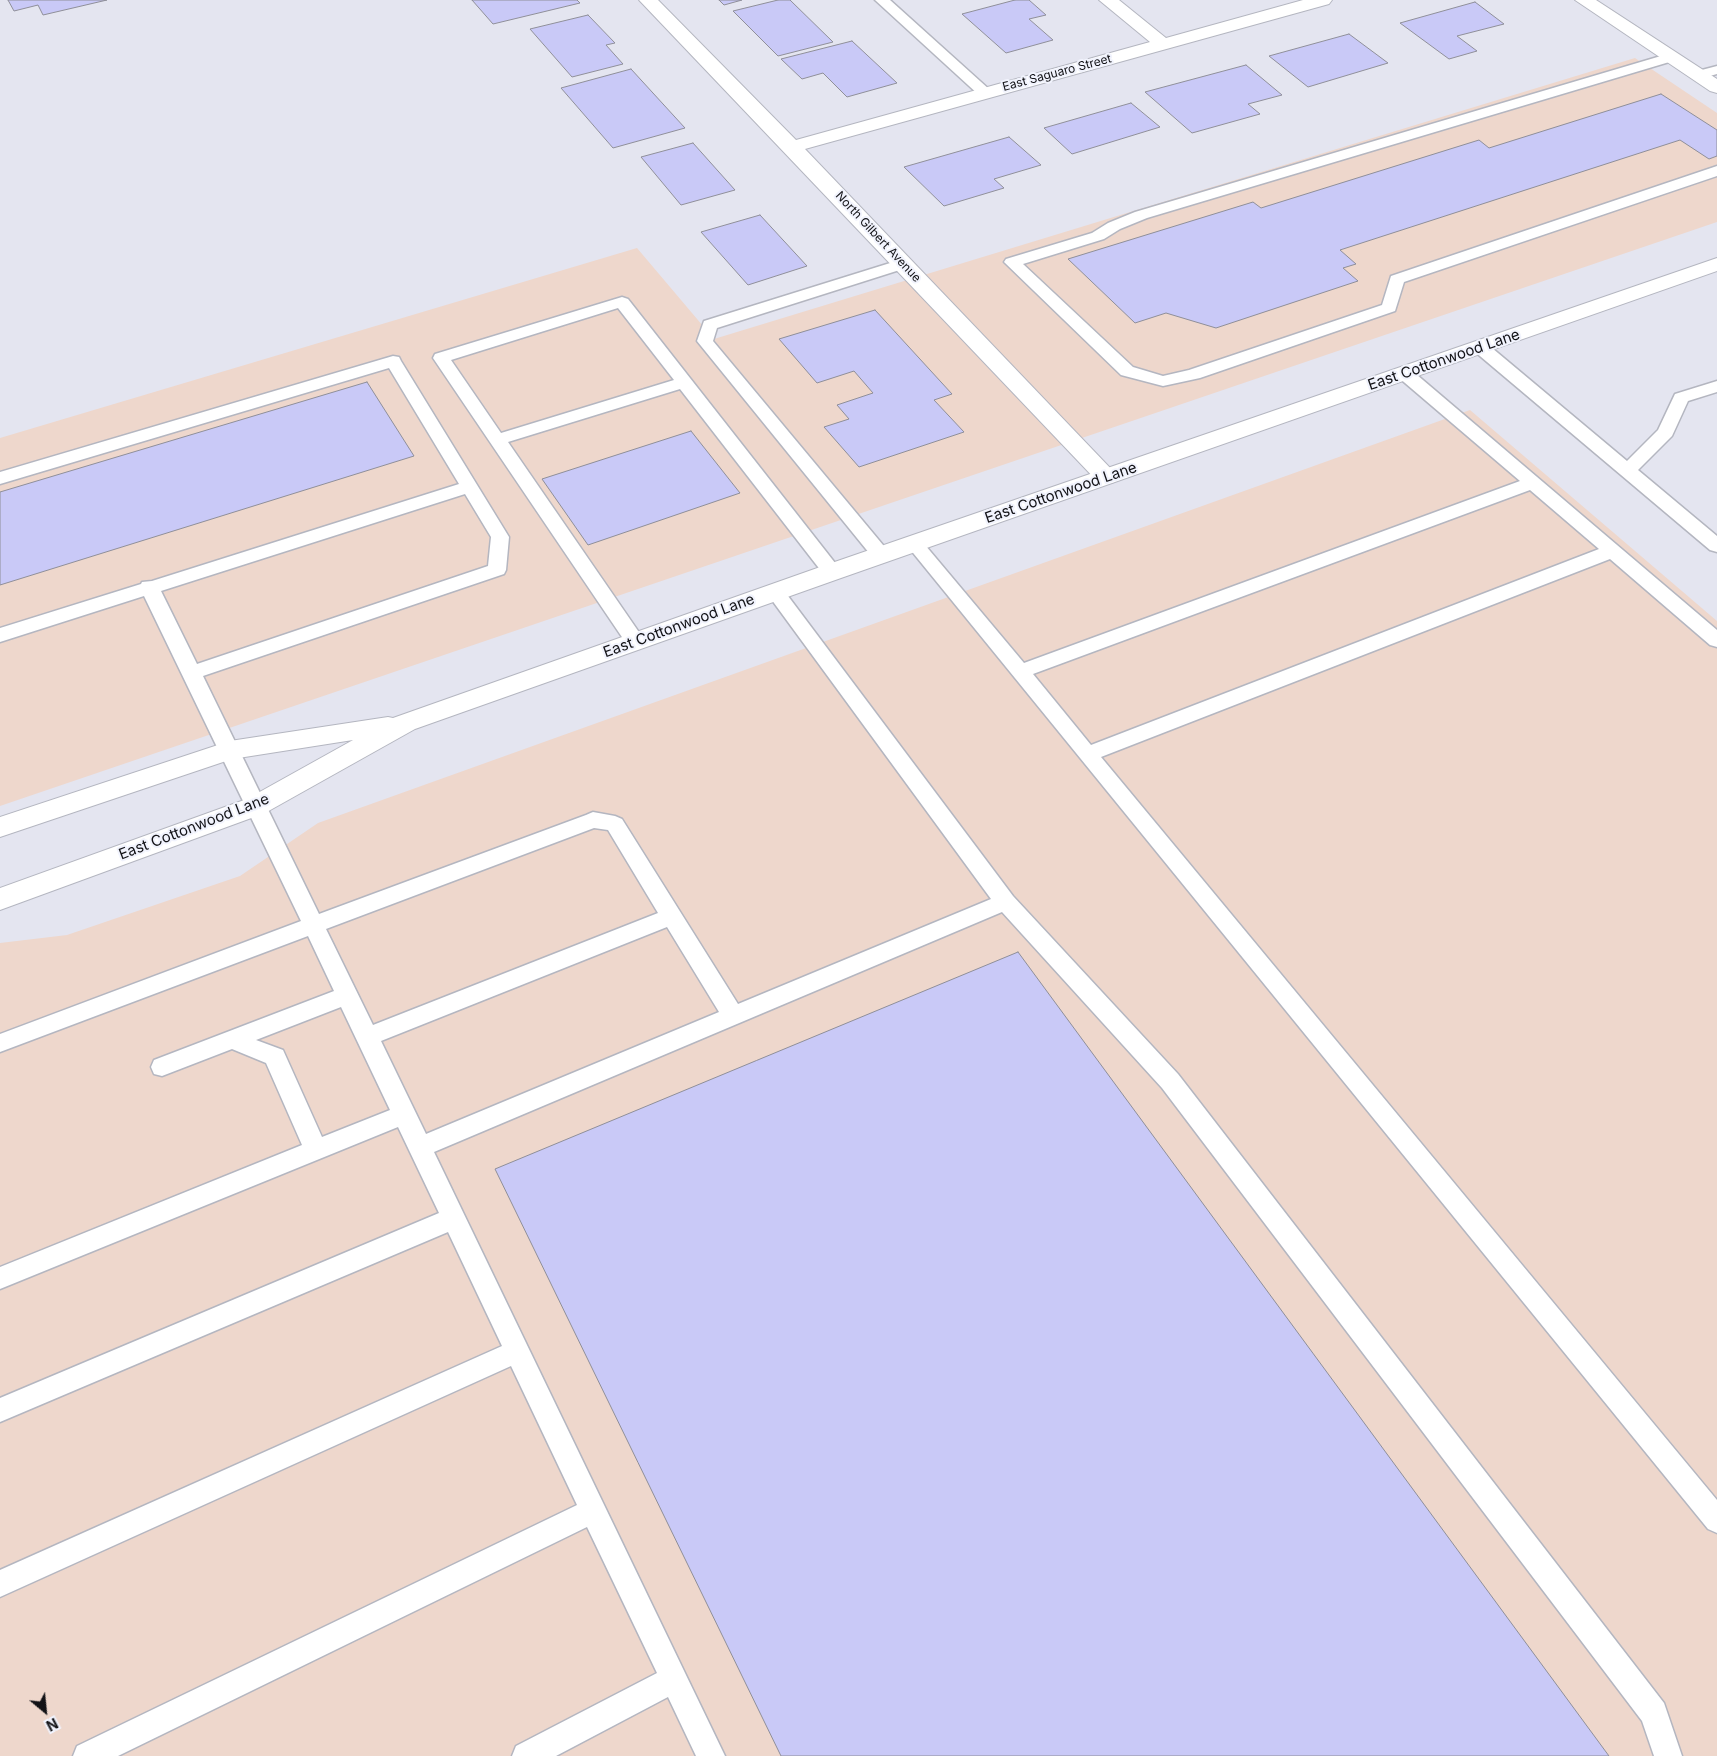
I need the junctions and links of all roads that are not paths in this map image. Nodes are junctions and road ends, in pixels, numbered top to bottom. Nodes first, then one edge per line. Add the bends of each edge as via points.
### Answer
1 (648, 0) edge
2 (882, 0) edge
3 (1108, 0) edge
4 (1323, 0) edge
5 (1584, 0) edge
6 (1163, 44) junction
7 (1671, 57) junction
8 (1717, 70) edge
9 (1699, 75) junction
10 (1717, 87) edge
11 (985, 93) junction
12 (792, 147) junction
13 (1717, 171) edge
14 (903, 264) junction
15 (1717, 264) edge
16 (1480, 347) junction
17 (1404, 374) junction
18 (684, 382) junction
19 (1717, 386) edge
20 (497, 440) junction
21 (1627, 471) junction
22 (0, 478) edge
23 (1106, 478) junction
24 (1533, 483) junction
25 (470, 487) junction
26 (914, 543) junction
27 (1717, 546) edge
28 (1612, 551) junction
29 (881, 555) junction
30 (832, 572) junction
31 (149, 586) junction
32 (775, 592) junction
33 (0, 635) edge
34 (1717, 640) edge
35 (635, 641) junction
36 (1020, 672) junction
37 (192, 673) junction
38 (406, 723) junction
39 (230, 750) junction
40 (1088, 754) junction
41 (256, 806) junction
42 (0, 827) edge
43 (0, 899) edge
44 (1005, 902) junction
45 (672, 916) junction
46 (313, 925) junction
47 (347, 995) junction
48 (733, 1016) junction
49 (367, 1037) junction
50 (232, 1040) junction
51 (0, 1043) edge
52 (162, 1067) dead end
53 (403, 1115) junction
54 (420, 1147) junction
55 (316, 1150) junction
56 (454, 1218) junction
57 (0, 1278) edge
58 (517, 1351) junction
59 (0, 1410) edge
60 (594, 1510) junction
61 (1717, 1520) edge
62 (0, 1584) edge
63 (674, 1679) junction
64 (87, 1756) edge
65 (526, 1756) edge
66 (711, 1756) edge
67 (1668, 1756) edge

1 - 12 main road, North Gilbert Avenue
2 - 11 lane
3 - 6 main road
4 - 6 main road, East Saguaro Street
5 - 7 main road
6 - 11 main road, East Saguaro Street
7 - 9 main road
7 - 13 lane via 1141,215 1098,236 1012,262 1126,371 1163,382 1390,308 1396,278
8 - 9 lane
9 - 10 main road
11 - 12 main road, East Saguaro Street
12 - 14 main road, North Gilbert Avenue
14 - 23 main road, North Gilbert Avenue
14 - 29 lane via 710,325 705,341
15 - 16 main road, East Cottonwood Lane
16 - 17 main road, East Cottonwood Lane
16 - 21 lane
17 - 23 main road, East Cottonwood Lane
17 - 24 lane
18 - 20 lane
18 - 20 lane via 622,302 441,358
18 - 30 lane
19 - 21 lane via 1681,398 1666,432
20 - 35 lane
21 - 27 lane
22 - 25 lane via 393,361
23 - 26 main road, East Cottonwood Lane
24 - 28 lane
24 - 36 lane
25 - 31 lane
25 - 37 lane via 500,537 497,570
26 - 29 main road, East Cottonwood Lane
26 - 36 lane
28 - 34 lane
28 - 40 lane
29 - 30 main road, East Cottonwood Lane
30 - 32 main road, East Cottonwood Lane
31 - 33 lane
31 - 37 lane
32 - 35 main road, East Cottonwood Lane
32 - 44 lane
35 - 38 main road, East Cottonwood Lane
36 - 40 lane
37 - 39 lane
38 - 39 main road, East Cottonwood Lane
38 - 41 main road, East Cottonwood Lane
39 - 41 lane
39 - 42 main road, East Cottonwood Lane
40 - 61 lane
41 - 43 main road, East Cottonwood Lane
41 - 46 lane
44 - 48 lane
44 - 67 lane via 1176,1089 1654,1713
45 - 46 lane via 616,824 594,820
45 - 48 lane
45 - 49 lane
46 - 47 lane
46 - 51 lane
47 - 49 lane
47 - 50 lane
48 - 54 lane
49 - 53 lane
50 - 52 lane
50 - 55 lane via 275,1057
53 - 54 lane
53 - 55 lane
54 - 56 lane
55 - 57 lane
56 - 58 lane
56 - 59 lane
58 - 60 lane
58 - 62 lane
60 - 63 lane
60 - 64 lane
63 - 65 lane
63 - 66 lane

